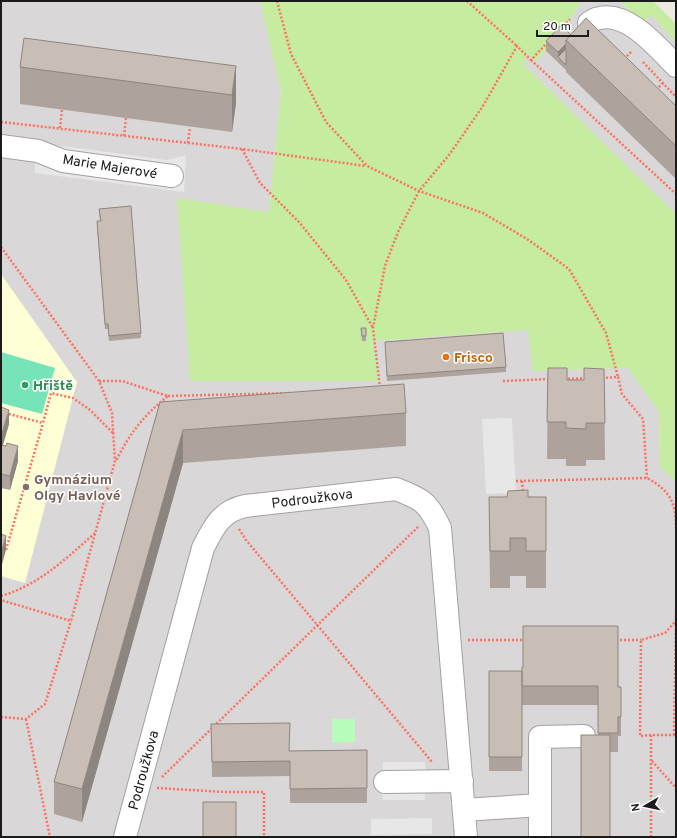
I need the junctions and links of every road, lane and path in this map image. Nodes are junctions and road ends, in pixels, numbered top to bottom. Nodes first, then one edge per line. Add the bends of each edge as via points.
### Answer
1 (277, 1) edge
2 (467, 1) edge
3 (594, 20) joint
4 (557, 33) edge
5 (552, 38) edge
6 (516, 46) junction
7 (627, 46) dead end
8 (632, 51) junction
9 (531, 60) junction
10 (623, 60) edge
11 (672, 72) edge
12 (663, 84) junction
13 (652, 94) edge
14 (676, 97) edge
15 (62, 110) dead end
16 (126, 118) dead end
17 (1, 122) edge
18 (190, 127) dead end
19 (60, 128) junction
20 (124, 136) junction
21 (188, 143) junction
22 (1, 146) edge
23 (242, 149) junction
24 (367, 166) junction
25 (172, 176) dead end
26 (419, 191) junction
27 (676, 194) edge
28 (1, 248) edge
29 (373, 328) junction
30 (618, 377) junction
31 (590, 378) edge
32 (598, 378) edge
33 (99, 381) junction
34 (503, 381) dead end
35 (385, 388) edge
36 (380, 389) junction
37 (374, 390) edge
38 (291, 392) edge
39 (168, 396) junction
40 (1, 412) edge
41 (43, 423) junction
42 (113, 434) junction
43 (115, 461) junction
44 (647, 478) junction
45 (516, 481) dead end
46 (522, 481) junction
47 (523, 495) edge
48 (228, 512) junction
49 (421, 524) dead end
50 (676, 530) edge
51 (96, 532) junction
52 (1, 544) edge
53 (1, 596) edge
54 (1, 600) edge
55 (676, 610) edge
56 (72, 621) junction
57 (676, 621) edge
58 (318, 625) junction
59 (450, 640) junction
60 (530, 640) edge
61 (609, 640) edge
62 (641, 640) junction
63 (1, 717) edge
64 (26, 720) junction
65 (651, 735) junction
66 (675, 735) edge
67 (584, 736) edge
68 (651, 761) junction
69 (435, 766) dead end
70 (462, 781) junction
71 (386, 782) dead end
72 (676, 788) edge
73 (540, 805) junction
74 (464, 810) junction
75 (50, 837) edge
76 (125, 837) edge
77 (264, 837) edge
78 (466, 837) edge
79 (540, 837) edge
80 (651, 837) edge

1 - 24 path via 291,54 326,122
2 - 6 path
3 - 4 path via 573,16
3 - 11 street via 617,19 642,32
5 - 9 path
6 - 9 path
6 - 26 path via 483,106 449,155
7 - 8 path
8 - 10 path
8 - 12 path
9 - 27 path
11 - 12 path
12 - 13 path
12 - 14 path
15 - 19 path
16 - 20 path
17 - 19 path
18 - 21 path
19 - 20 path
20 - 21 path
21 - 23 path
22 - 25 street, Marie Majerové via 38,151 63,160
23 - 24 path
23 - 29 path via 260,183 299,222 346,280
24 - 26 path
26 - 29 path via 398,232 385,266
26 - 30 path via 483,213 528,239 570,269 606,333
28 - 33 path
29 - 36 path
30 - 32 path
30 - 44 path via 622,394 643,419
31 - 34 path
33 - 39 path via 122,381
33 - 42 path via 112,413
35 - 36 path
36 - 37 path
38 - 39 path
39 - 43 path via 152,409 129,435
40 - 41 path
41 - 42 path via 51,394 73,398 90,410
41 - 52 path via 6,550
42 - 43 path
43 - 51 path
44 - 46 path
44 - 50 path via 663,487 673,504 676,510
45 - 46 path
46 - 47 path
48 - 58 path via 246,540
48 - 59 street, Podroužkova via 245,506 378,490 396,489 419,498 432,512 440,528
48 - 76 street, Podroužkova via 216,522 203,548
49 - 58 path
51 - 53 path via 60,565 13,593
51 - 56 path
54 - 56 path
55 - 57 path
56 - 64 path via 45,704
57 - 62 path via 664,633
57 - 66 path
58 - 69 path
58 - 77 path via 152,788 264,792
59 - 60 path
59 - 70 street, Podroužkova
61 - 62 path
62 - 65 path via 640,736
63 - 64 path
64 - 75 path
65 - 66 path
65 - 68 path
67 - 73 street via 540,737
68 - 72 path
68 - 80 path
70 - 71 street
70 - 74 street, Podroužkova
73 - 74 street
73 - 79 street
74 - 78 street, Podroužkova

